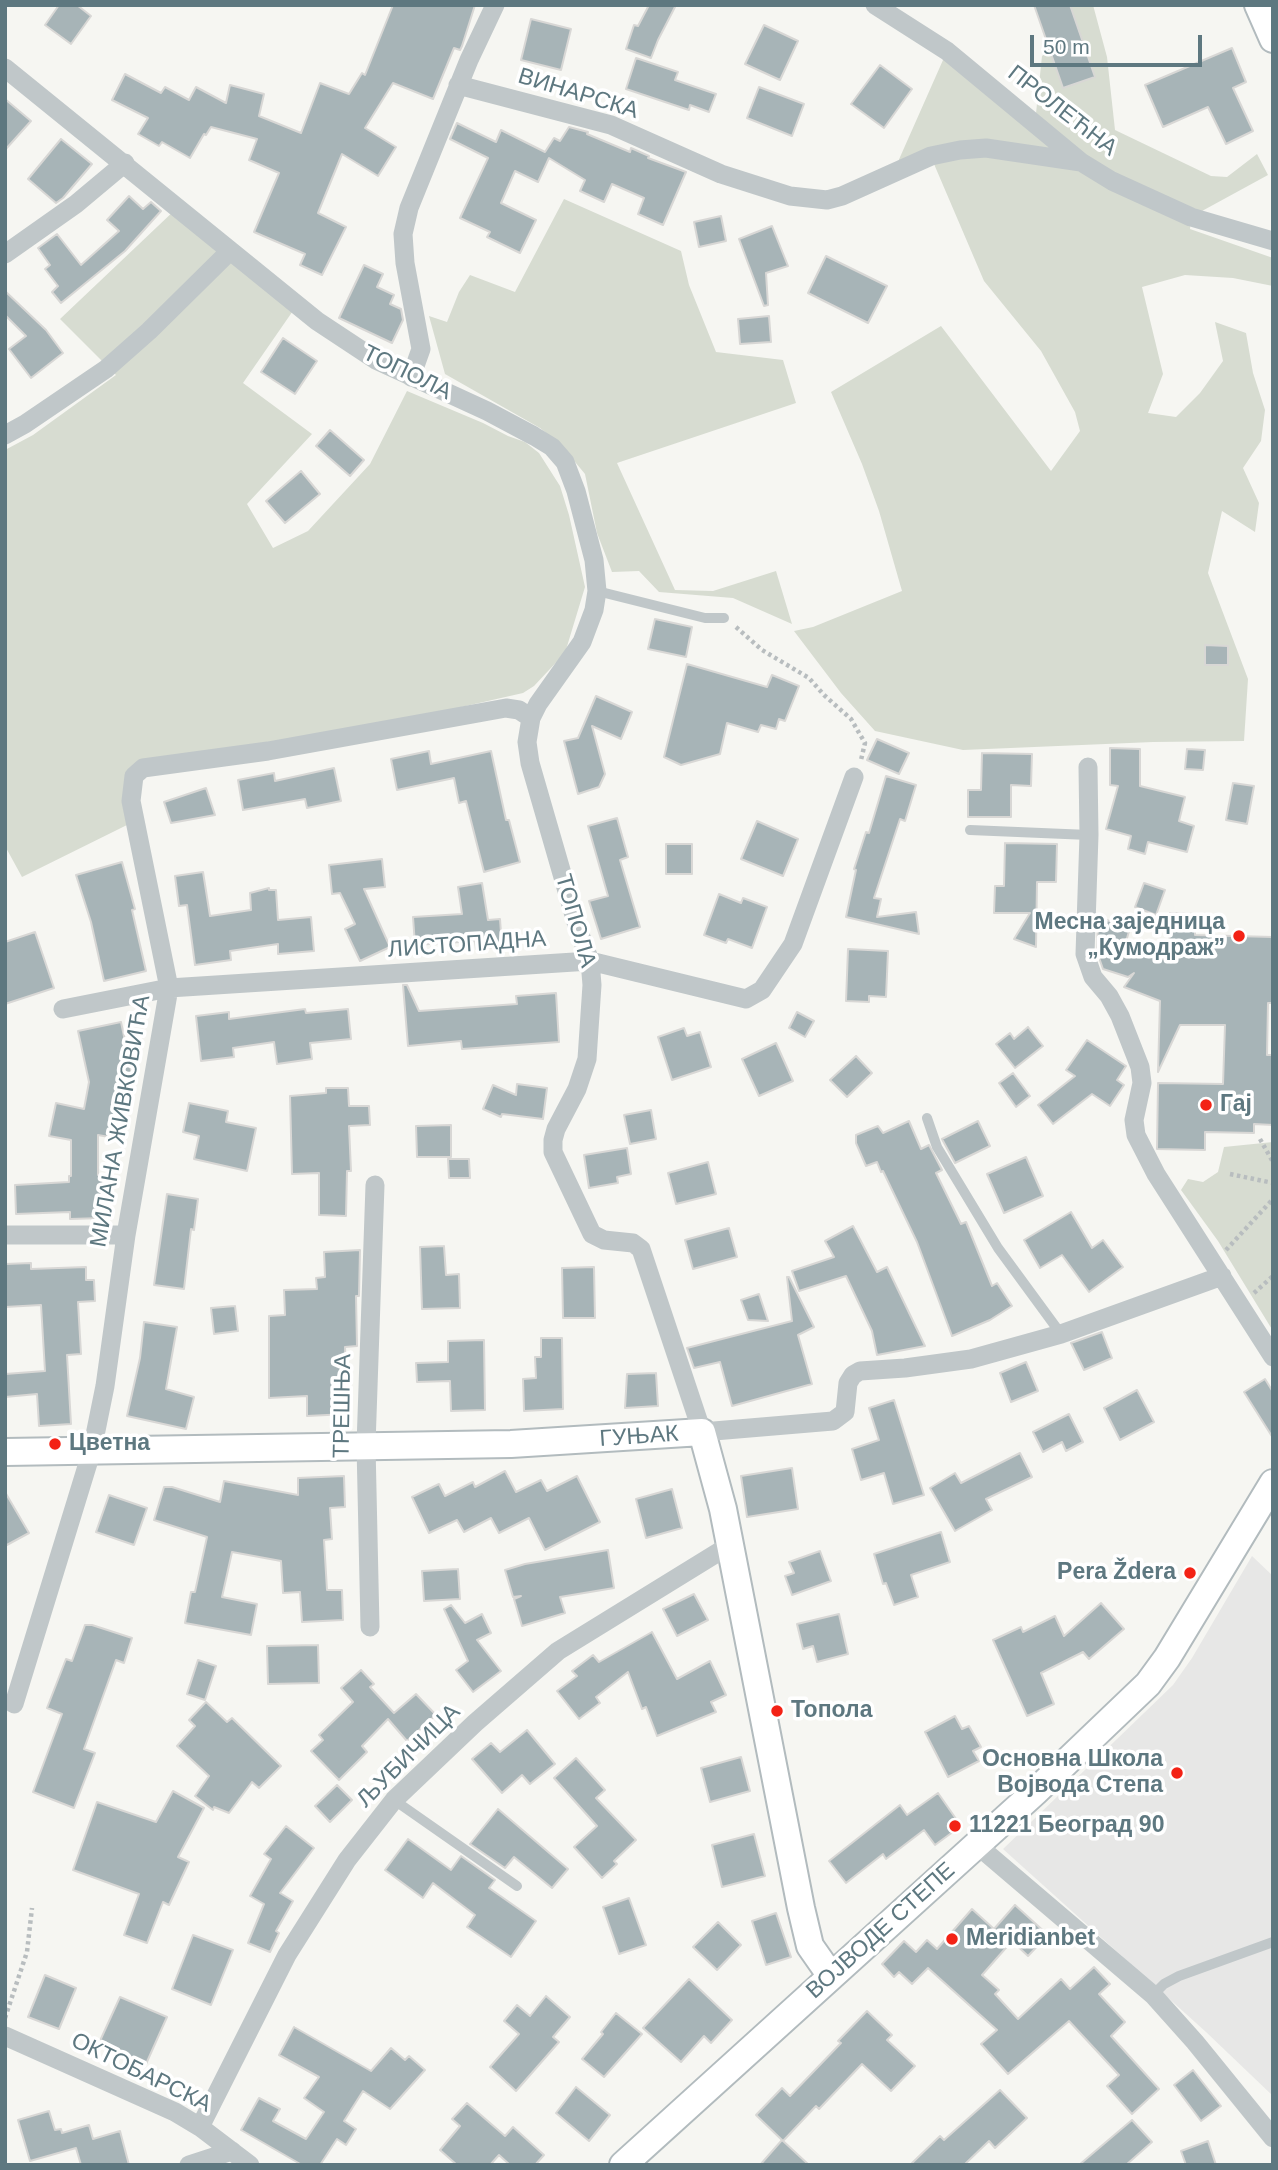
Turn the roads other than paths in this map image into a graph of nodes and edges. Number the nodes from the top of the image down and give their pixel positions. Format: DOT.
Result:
graph roads {
  1 [pos="495,5"];
  2 [pos="875,5"];
  3 [pos="1258,5"];
  4 [pos="1273,39"];
  5 [pos="5,68"];
  6 [pos="458,85"];
  7 [pos="1080,162"];
  8 [pos="125,163"];
  9 [pos="1273,242"];
  10 [pos="230,251"];
  11 [pos="6,253"];
  12 [pos="411,377"];
  13 [pos="5,435"];
  14 [pos="597,591"];
  15 [pos="724,618"];
  16 [pos="531,718"];
  17 [pos="1088,767"];
  18 [pos="854,777"];
  19 [pos="970,830"];
  20 [pos="1089,835"];
  21 [pos="590,961"];
  22 [pos="169,988"];
  23 [pos="63,1009"];
  24 [pos="927,1118"];
  25 [pos="375,1185"];
  26 [pos="5,1235"];
  27 [pos="126,1235"];
  28 [pos="1222,1276"];
  29 [pos="1061,1334"];
  30 [pos="1273,1357"];
  31 [pos="702,1432"];
  32 [pos="366,1445"];
  33 [pos="92,1450"];
  34 [pos="5,1452"];
  35 [pos="1273,1483"];
  36 [pos="730,1545"];
  37 [pos="370,1627"];
  38 [pos="14,1704"];
  39 [pos="394,1800"];
  40 [pos="977,1845"];
  41 [pos="517,1886"];
  42 [pos="1273,1942"];
  43 [pos="831,1976"];
  44 [pos="1153,1995"];
  45 [pos="5,2036"];
  46 [pos="200,2127"];
  47 [pos="1273,2138"];
  48 [pos="232,2151"];
  49 [pos="189,2165"];
  50 [pos="250,2165"];
  51 [pos="623,2165"];
  1 -- 6 [label="street"];
  2 -- 7 [label="street, ПРОЛЕЋНА"];
  3 -- 4 [label="street"];
  5 -- 8 [label="street, ТОПОЛА"];
  6 -- 7 [label="street, ВИНАРСКА"];
  6 -- 12 [label="street"];
  7 -- 9 [label="street, ПРОЛЕЋНА"];
  8 -- 10 [label="street, ТОПОЛА"];
  8 -- 11 [label="street"];
  10 -- 12 [label="street, ТОПОЛА"];
  10 -- 13 [label="street"];
  12 -- 14 [label="street, ТОПОЛА"];
  14 -- 15 [label="lane"];
  14 -- 16 [label="street, ТОПОЛА"];
  16 -- 21 [label="street, ТОПОЛА"];
  16 -- 22 [label="street, МИЛАНА ЖИВКОВИЋА"];
  17 -- 20 [label="street"];
  18 -- 21 [label="street, ЛИСТОПАДНА"];
  19 -- 20 [label="lane"];
  20 -- 28 [label="street"];
  21 -- 22 [label="street, ЛИСТОПАДНА"];
  21 -- 31 [label="street, ТОПОЛА"];
  22 -- 23 [label="street, ЛИСТОПАДНА"];
  22 -- 27 [label="street, МИЛАНА ЖИВКОВИЋА"];
  24 -- 29 [label="lane"];
  25 -- 32 [label="street, ТРЕШЊА"];
  26 -- 27 [label="street"];
  27 -- 33 [label="street, МИЛАНА ЖИВКОВИЋА"];
  28 -- 29 [label="street, ГУЊАК"];
  28 -- 30 [label="street"];
  29 -- 31 [label="street, ГУЊАК"];
  31 -- 32 [label="street, ГУЊАК"];
  31 -- 36 [label="street, ТОПОЛА"];
  32 -- 33 [label="street, ГУЊАК"];
  32 -- 37 [label="street, ТРЕШЊА"];
  33 -- 34 [label="street, ГУЊАК"];
  33 -- 38 [label="street, МИЛАНА ЖИВКОВИЋА"];
  35 -- 40 [label="street, ВОЈВОДЕ СТЕПЕ"];
  36 -- 39 [label="street, ЉУБИЧИЦА"];
  36 -- 43 [label="street, ТОПОЛА"];
  39 -- 41 [label="lane"];
  39 -- 46 [label="street, ЉУБИЧИЦА"];
  40 -- 43 [label="street, ВОЈВОДЕ СТЕПЕ"];
  40 -- 44 [label="street"];
  42 -- 44 [label="lane"];
  43 -- 51 [label="street, ВОЈВОДЕ СТЕПЕ"];
  44 -- 47 [label="street"];
  45 -- 46 [label="street, ОКТОБАРСКА"];
  46 -- 48 [label="street, ОКТОБАРСКА"];
  48 -- 49 [label="street"];
  48 -- 50 [label="street, ОКТОБАРСКА"];
}
